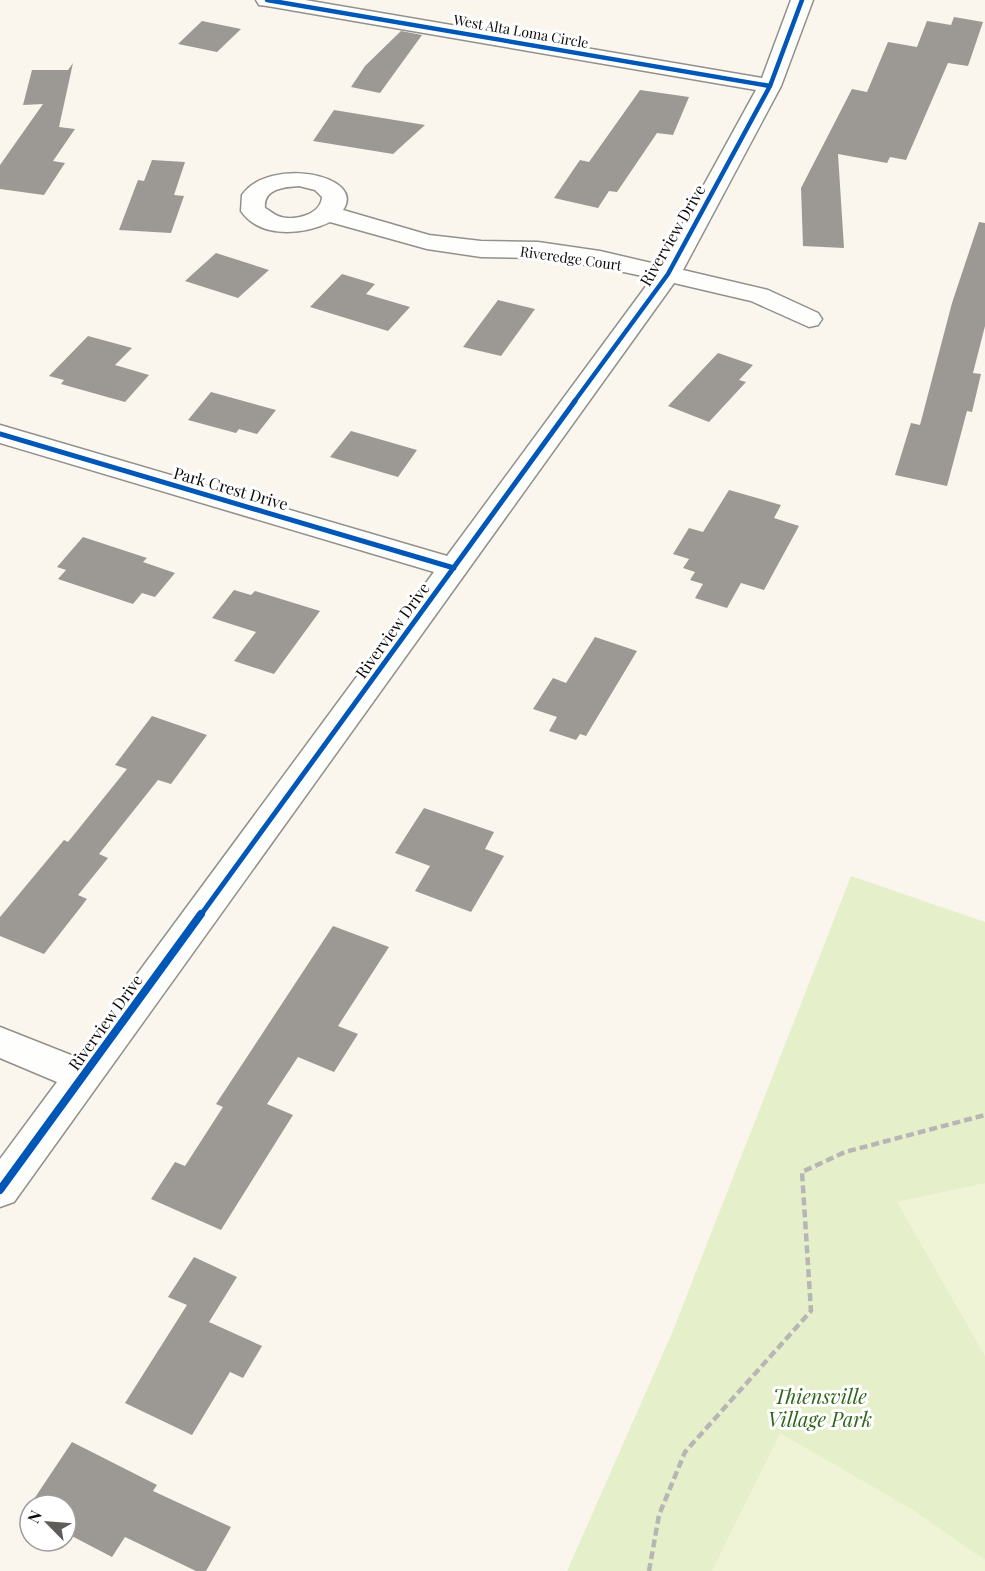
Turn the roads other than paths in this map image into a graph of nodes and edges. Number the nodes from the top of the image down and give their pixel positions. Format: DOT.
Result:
graph roads {
  1 [pos="267,0"];
  2 [pos="802,0"];
  3 [pos="770,86"];
  4 [pos="329,214"];
  5 [pos="668,274"];
  6 [pos="809,319"];
  7 [pos="0,434"];
  8 [pos="454,568"];
  9 [pos="0,1042"];
  10 [pos="82,1076"];
  11 [pos="0,1190"];
  1 -- 3 [label="street, West Alta Loma Circle"];
  2 -- 3 [label="street, Riverview Drive"];
  3 -- 5 [label="street, Riverview Drive"];
  4 -- 5 [label="street, Riveredge Court"];
  5 -- 6 [label="street, Riveredge Court"];
  5 -- 8 [label="street, Riverview Drive"];
  7 -- 8 [label="street, Park Crest Drive"];
  8 -- 10 [label="street, Riverview Drive"];
  9 -- 10 [label="street"];
  10 -- 11 [label="street, Riverview Drive"];
}
